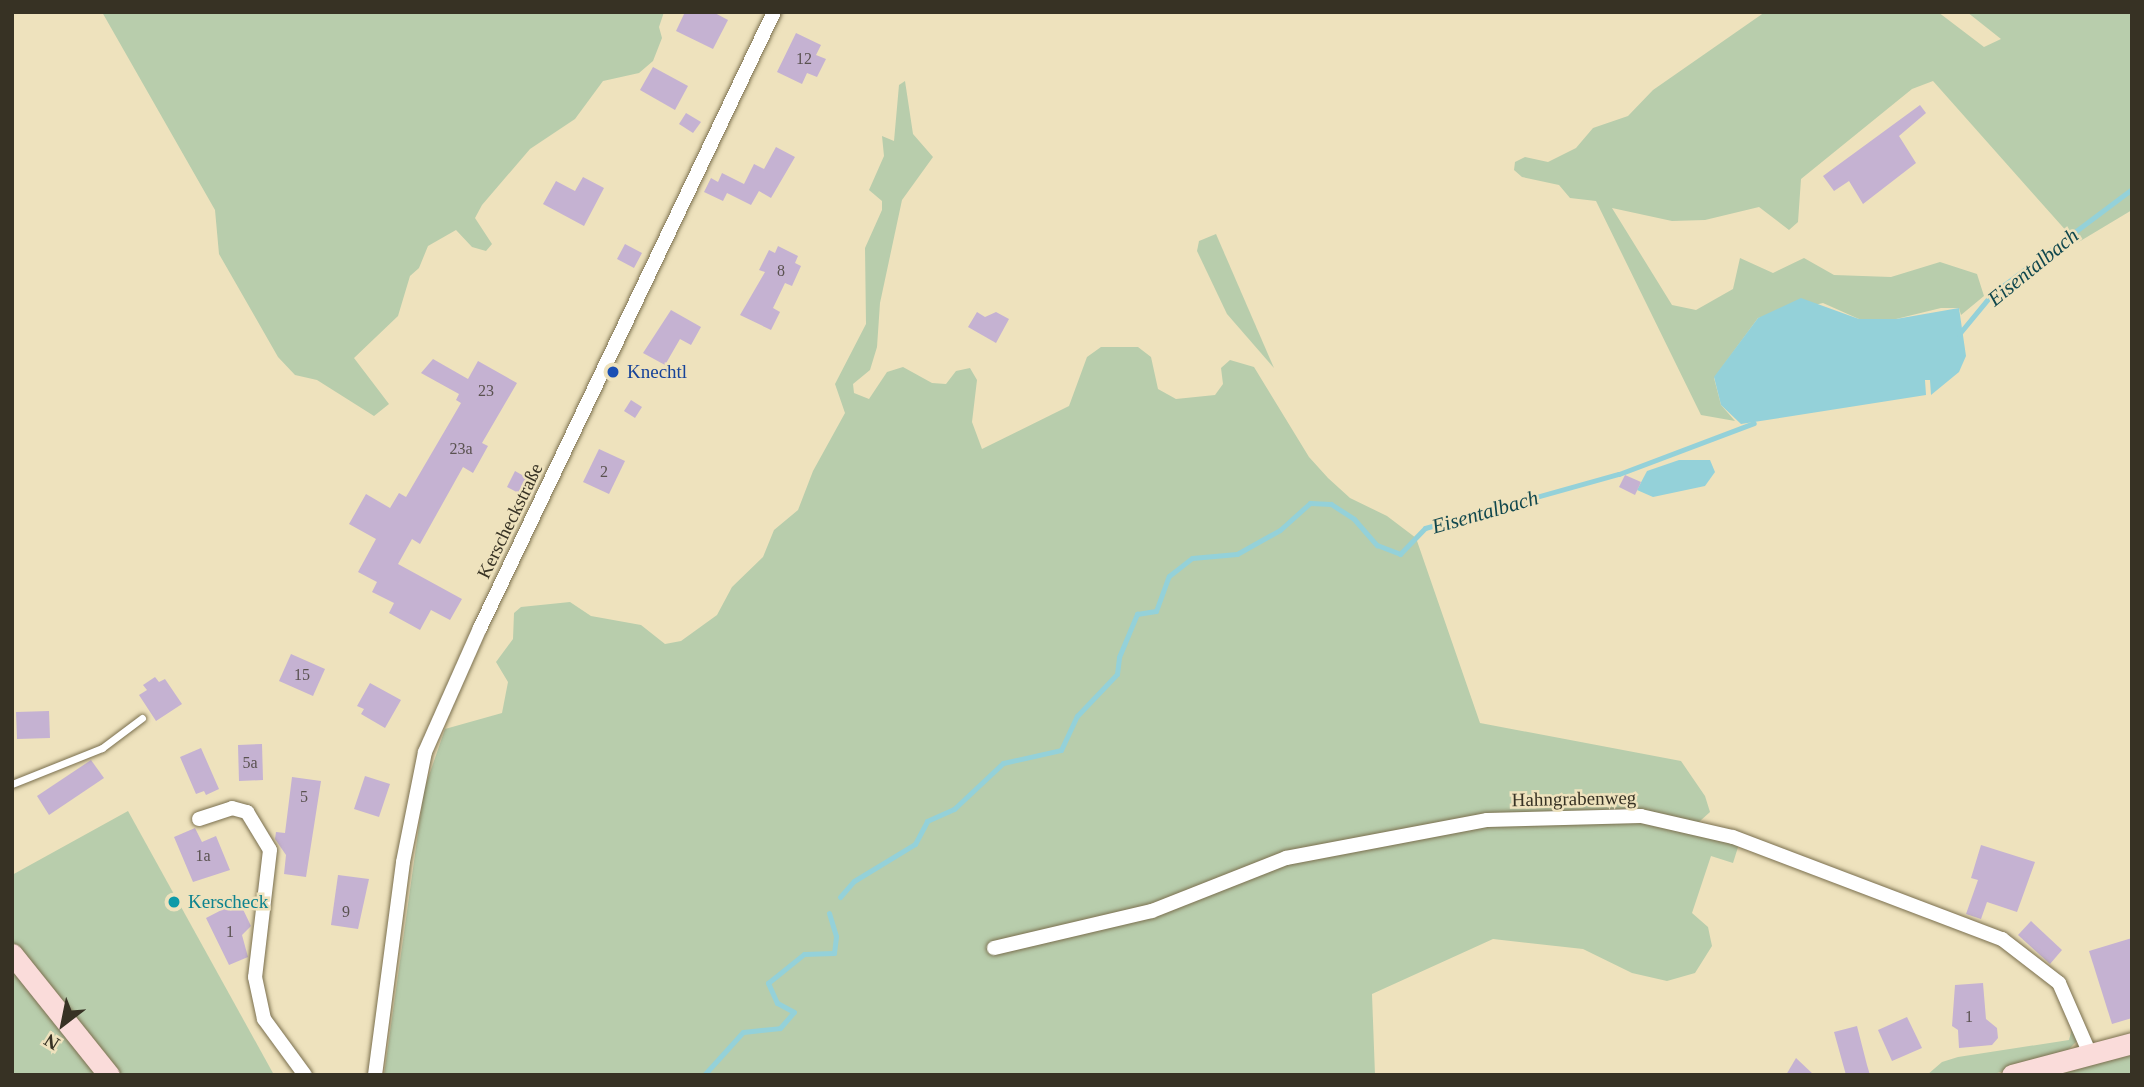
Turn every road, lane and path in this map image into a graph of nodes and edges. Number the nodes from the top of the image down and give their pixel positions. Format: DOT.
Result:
graph roads {
  1 [pos="774,12"];
  2 [pos="142,718"];
  3 [pos="12,784"];
  4 [pos="200,819"];
  5 [pos="994,948"];
  6 [pos="12,954"];
  7 [pos="2132,1043"];
  8 [pos="2090,1054"];
  9 [pos="109,1075"];
  10 [pos="305,1075"];
  11 [pos="375,1075"];
  12 [pos="2012,1075"];
  1 -- 11 [label="street, Kerscheckstraße"];
  2 -- 3 [label="lane"];
  4 -- 10 [label="street"];
  5 -- 8 [label="street, Hahngrabenweg"];
  6 -- 9 [label="street"];
  7 -- 8 [label="street"];
  8 -- 12 [label="street"];
}
